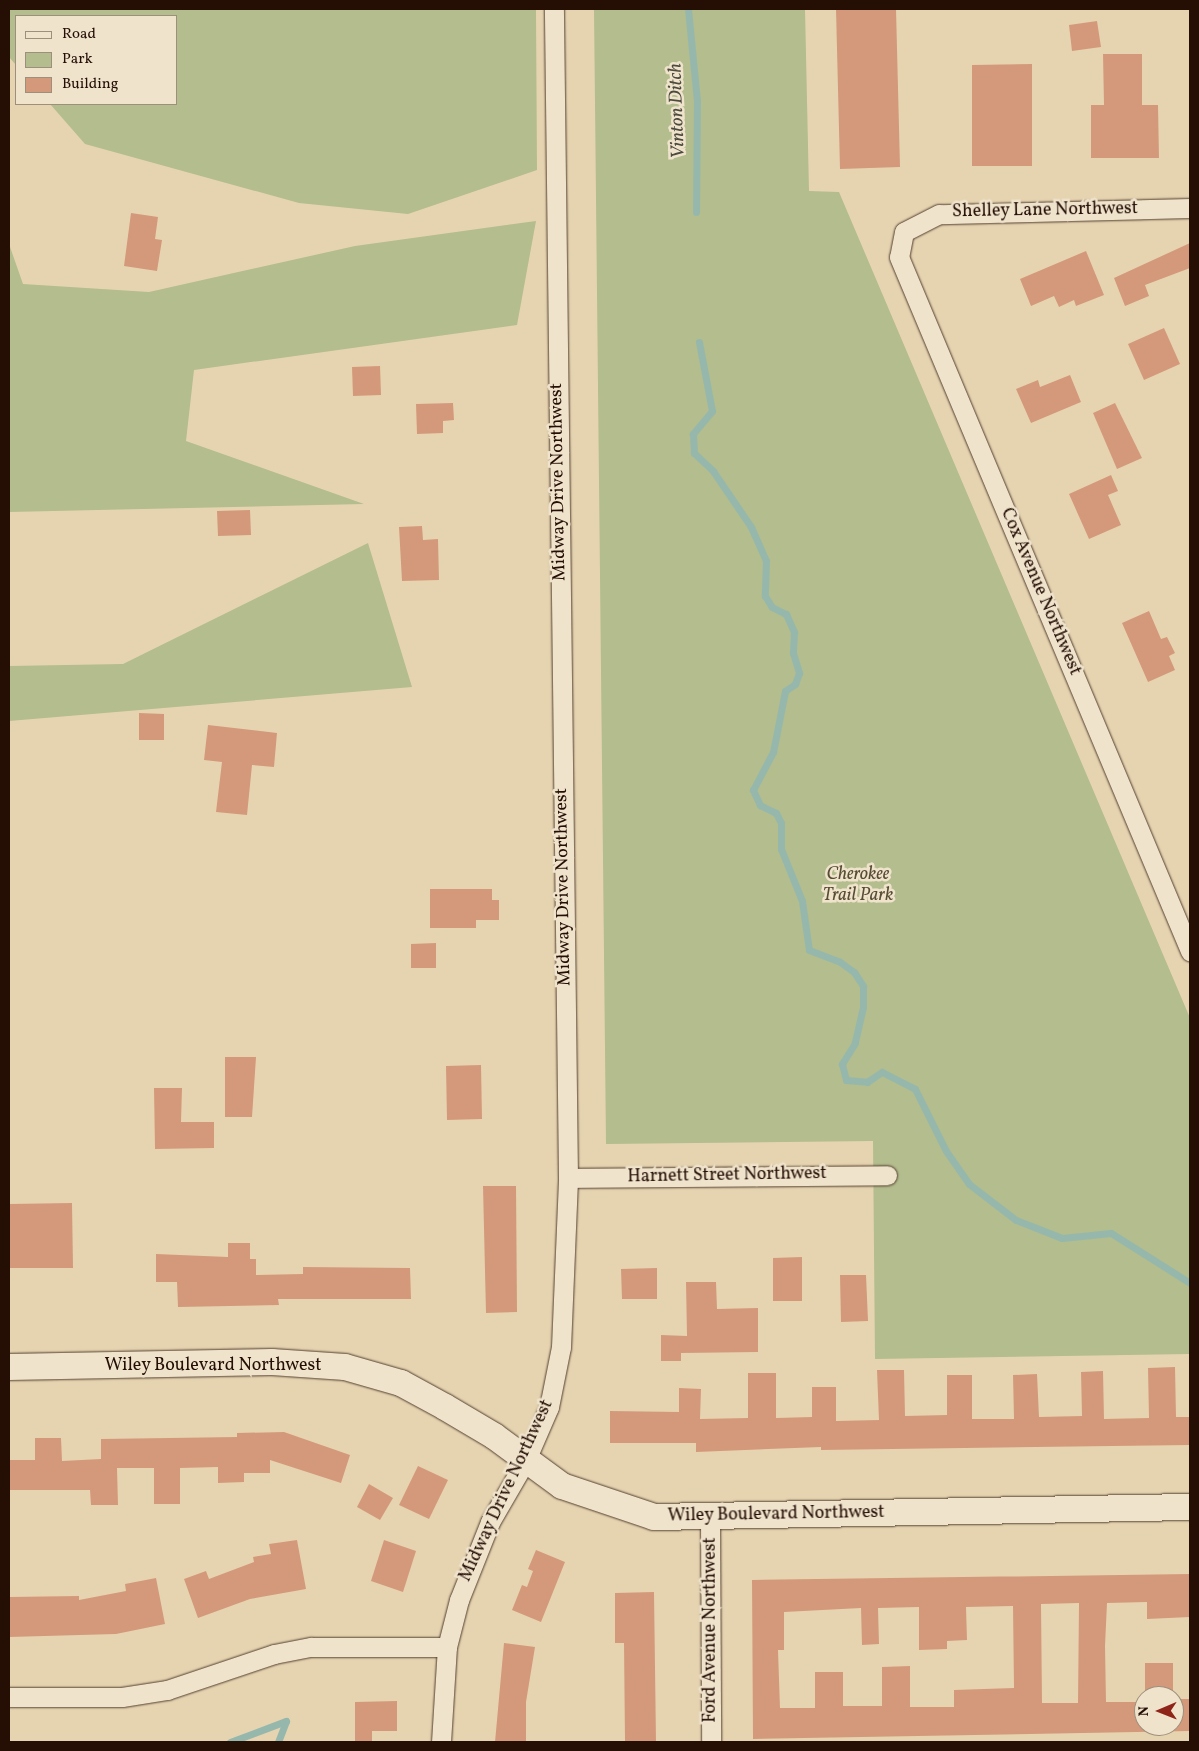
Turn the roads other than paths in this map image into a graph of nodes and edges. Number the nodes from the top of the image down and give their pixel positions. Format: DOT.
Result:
graph roads {
  1 [pos="554,9"];
  2 [pos="1190,208"];
  3 [pos="904,232"];
  4 [pos="1190,951"];
  5 [pos="887,1175"];
  6 [pos="568,1178"];
  7 [pos="9,1367"];
  8 [pos="526,1460"];
  9 [pos="1190,1508"];
  10 [pos="710,1518"];
  11 [pos="447,1647"];
  12 [pos="9,1697"];
  13 [pos="442,1742"];
  14 [pos="712,1742"];
  1 -- 6 [label="street, Midway Drive Northwest"];
  2 -- 3 [label="street, Shelley Lane Northwest"];
  3 -- 4 [label="street, Cox Avenue Northwest"];
  5 -- 6 [label="street, Harnett Street Northwest"];
  6 -- 8 [label="street, Midway Drive Northwest"];
  7 -- 8 [label="street, Wiley Boulevard Northwest"];
  8 -- 10 [label="street, Wiley Boulevard Northwest"];
  8 -- 11 [label="street, Midway Drive Northwest"];
  9 -- 10 [label="street, Wiley Boulevard Northwest"];
  10 -- 14 [label="street, Ford Avenue Northwest"];
  11 -- 12 [label="street"];
  11 -- 13 [label="street, Midway Drive Northwest"];
}
